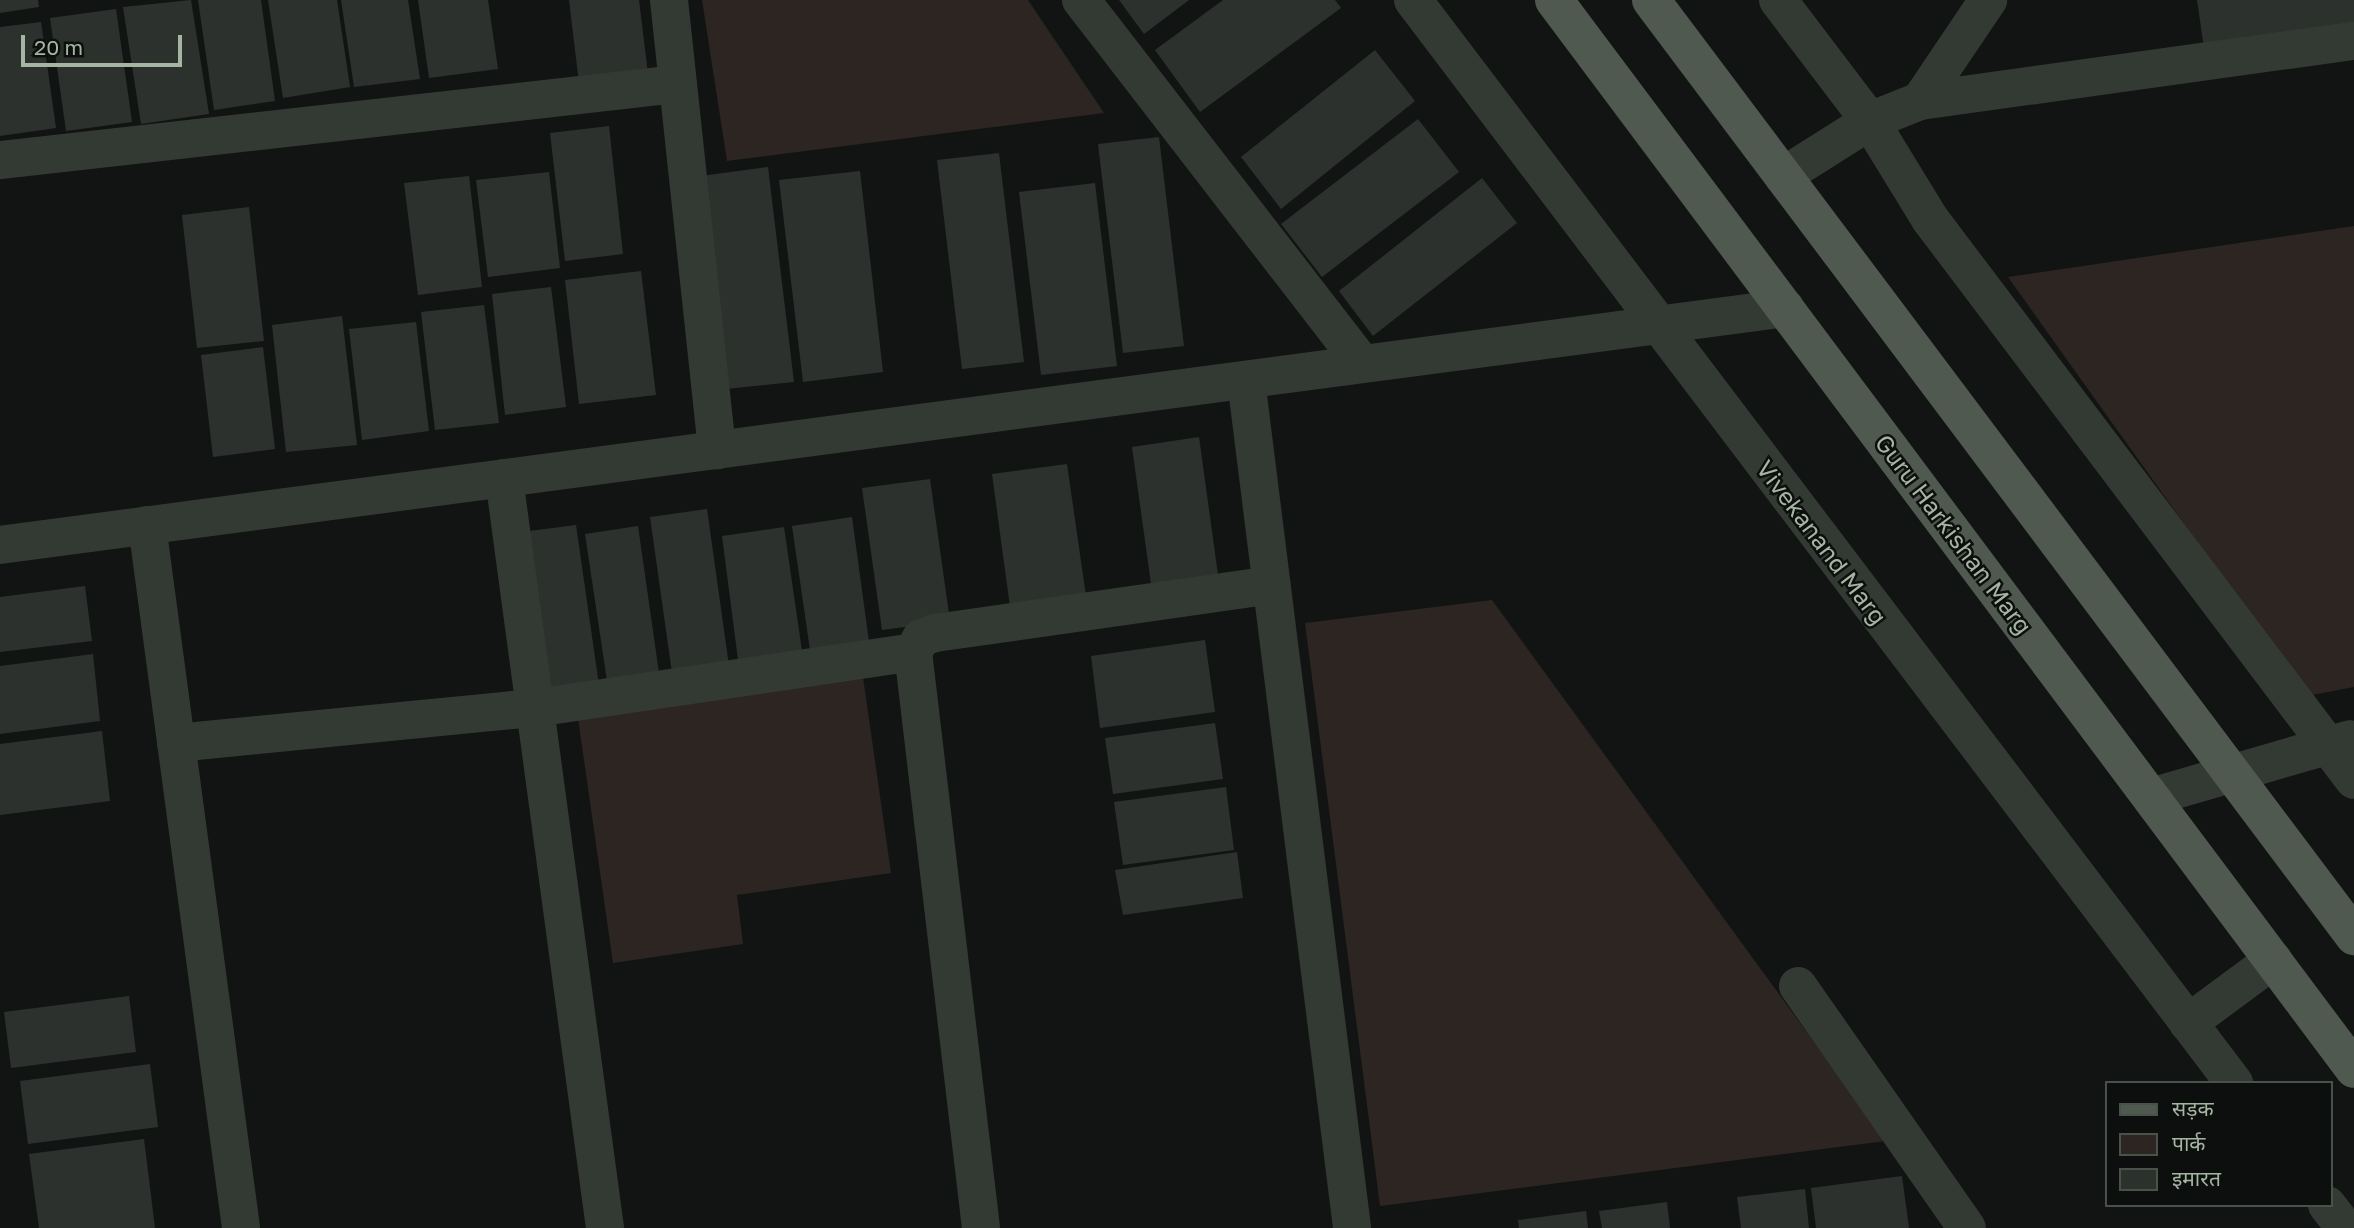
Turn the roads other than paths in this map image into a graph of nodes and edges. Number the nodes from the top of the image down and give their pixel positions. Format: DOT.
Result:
graph roads {
  1 [pos="669,0"];
  2 [pos="1081,0"];
  3 [pos="1413,0"];
  4 [pos="1555,0"];
  5 [pos="1651,0"];
  6 [pos="1778,0"];
  7 [pos="1988,0"];
  8 [pos="2354,41"];
  9 [pos="678,84"];
  10 [pos="1920,101"];
  11 [pos="1870,121"];
  12 [pos="0,160"];
  13 [pos="1783,176"];
  14 [pos="1785,308"];
  15 [pos="1656,324"];
  16 [pos="1362,364"];
  17 [pos="1246,380"];
  18 [pos="717,450"];
  19 [pos="504,478"];
  20 [pos="147,525"];
  21 [pos="0,545"];
  22 [pos="1272,585"];
  23 [pos="913,652"];
  24 [pos="535,708"];
  25 [pos="2341,741"];
  26 [pos="176,743"];
  27 [pos="2230,769"];
  28 [pos="2354,780"];
  29 [pos="2151,797"];
  30 [pos="2354,936"];
  31 [pos="2273,960"];
  32 [pos="1798,986"];
  33 [pos="2188,1023"];
  34 [pos="2354,1069"];
  35 [pos="2232,1081"];
  36 [pos="2329,1207"];
  37 [pos="241,1228"];
  38 [pos="605,1228"];
  39 [pos="981,1228"];
  40 [pos="1352,1228"];
  41 [pos="1967,1228"];
  42 [pos="2345,1228"];
  1 -- 9 [label="street"];
  2 -- 16 [label="street"];
  3 -- 15 [label="street, Vivekanand Marg"];
  4 -- 14 [label="main road, Guru Harkishan Marg"];
  5 -- 13 [label="main road"];
  6 -- 11 [label="street"];
  7 -- 10 [label="street"];
  8 -- 10 [label="street"];
  9 -- 12 [label="street"];
  9 -- 18 [label="street"];
  10 -- 11 [label="street"];
  11 -- 13 [label="street"];
  11 -- 25 [label="street"];
  13 -- 27 [label="main road"];
  14 -- 15 [label="street"];
  14 -- 29 [label="main road, Guru Harkishan Marg"];
  15 -- 16 [label="street"];
  15 -- 33 [label="street, Vivekanand Marg"];
  16 -- 17 [label="street"];
  17 -- 18 [label="street"];
  17 -- 22 [label="street"];
  18 -- 19 [label="street"];
  19 -- 20 [label="street"];
  19 -- 24 [label="street"];
  20 -- 21 [label="street"];
  20 -- 26 [label="street"];
  22 -- 23 [label="street"];
  22 -- 40 [label="street"];
  23 -- 24 [label="street"];
  23 -- 39 [label="street"];
  24 -- 26 [label="street"];
  24 -- 38 [label="street"];
  25 -- 27 [label="street"];
  25 -- 28 [label="street"];
  26 -- 37 [label="street"];
  27 -- 29 [label="street"];
  27 -- 30 [label="main road"];
  29 -- 31 [label="main road, Guru Harkishan Marg"];
  31 -- 33 [label="street"];
  31 -- 34 [label="main road, Guru Harkishan Marg"];
  32 -- 41 [label="street"];
  33 -- 35 [label="street, Vivekanand Marg"];
  36 -- 42 [label="street"];
}
